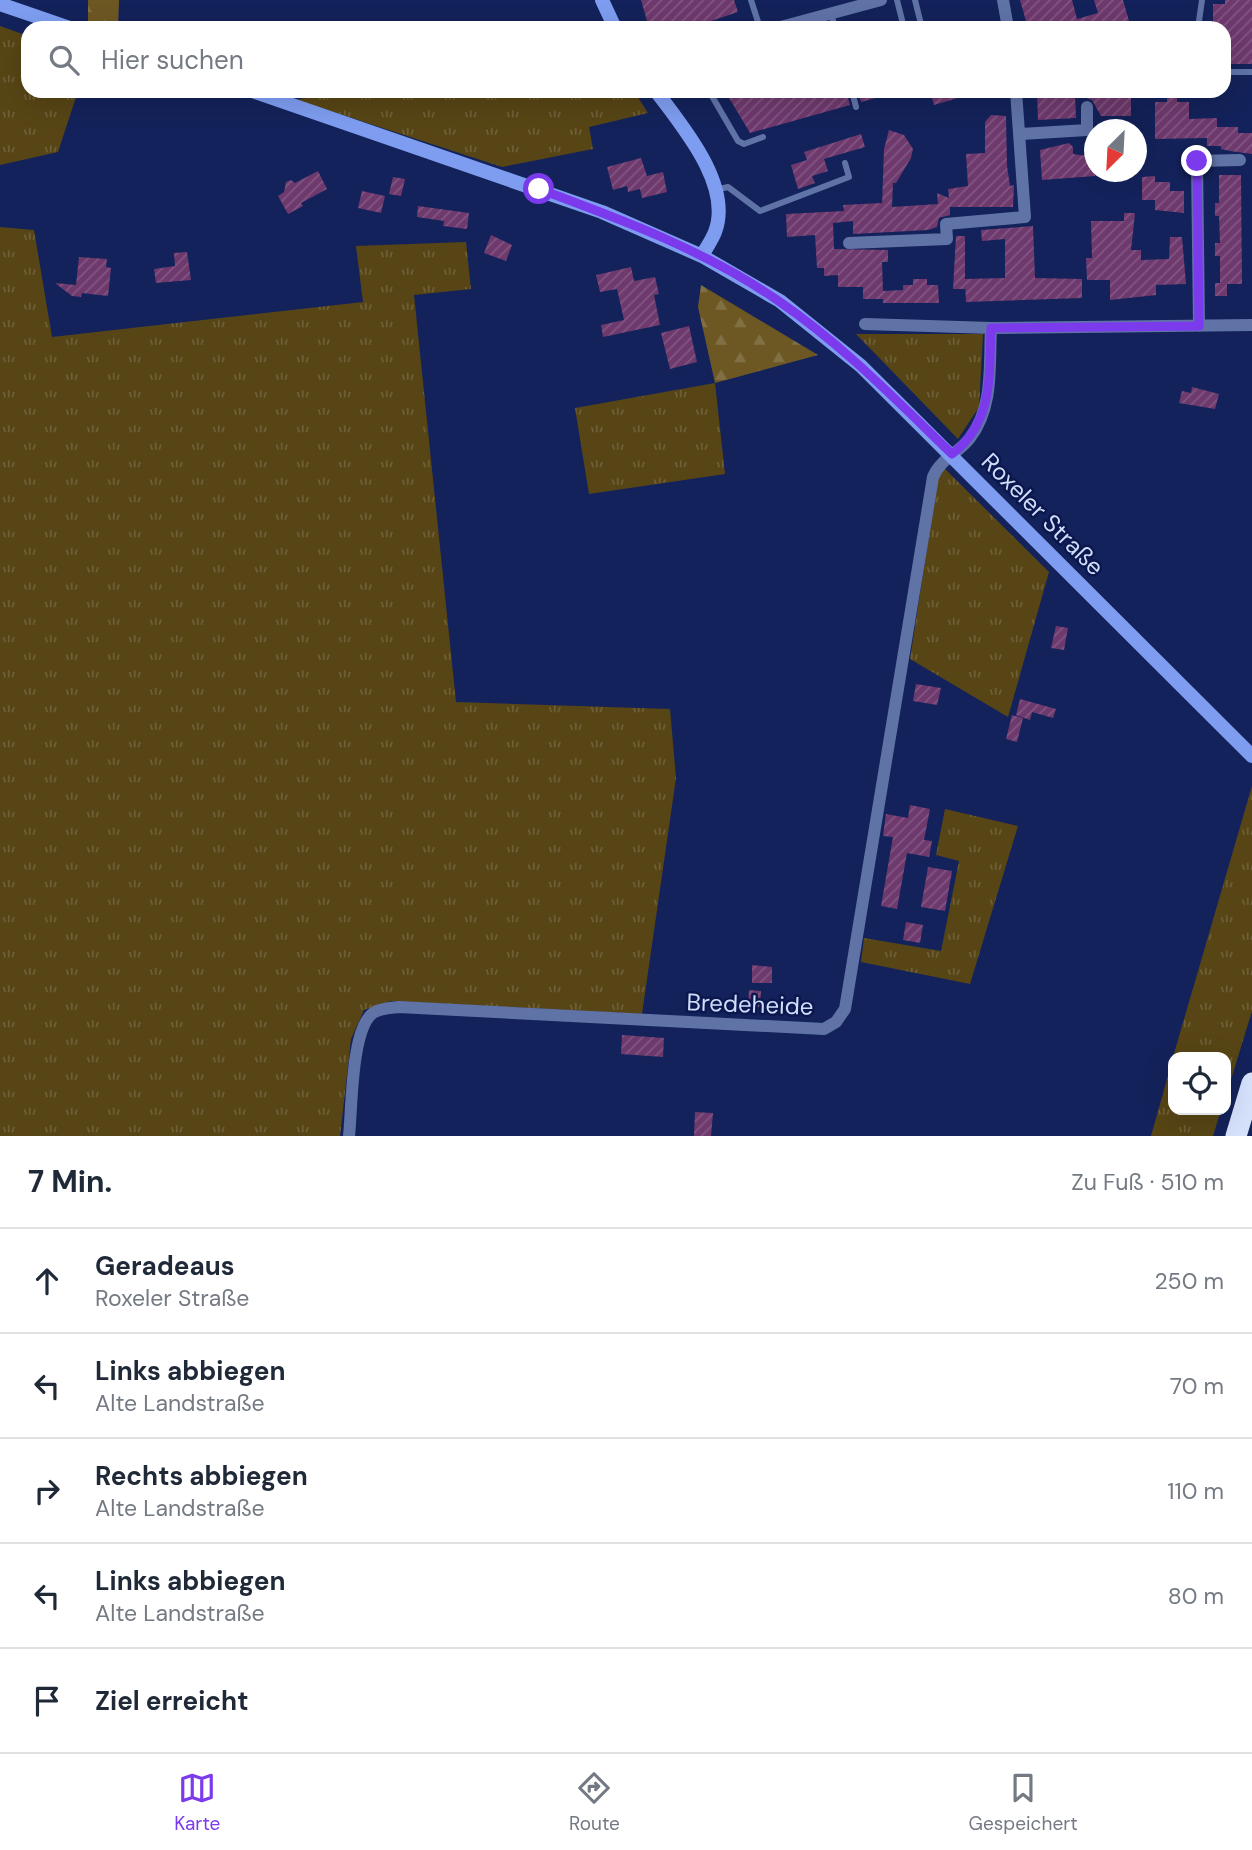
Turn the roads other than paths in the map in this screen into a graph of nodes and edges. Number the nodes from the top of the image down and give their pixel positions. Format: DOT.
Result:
graph roads {
  1 [pos="603,0"];
  2 [pos="751,0"];
  3 [pos="881,0"];
  4 [pos="897,0"];
  5 [pos="915,0"];
  6 [pos="1003,0"];
  7 [pos="1202,0"];
  8 [pos="0,4"];
  9 [pos="831,13"];
  10 [pos="50,21"];
  11 [pos="612,21"];
  12 [pos="758,21"];
  13 [pos="802,21"];
  14 [pos="833,21"];
  15 [pos="902,21"];
  16 [pos="920,21"];
  17 [pos="1007,21"];
  18 [pos="1199,21"];
  19 [pos="1231,72"];
  20 [pos="1252,72"];
  21 [pos="272,98"];
  22 [pos="661,98"];
  23 [pos="713,98"];
  24 [pos="854,98"];
  25 [pos="1017,98"];
  26 [pos="856,107"];
  27 [pos="1087,107"];
  28 [pos="1021,134"];
  29 [pos="763,137"];
  30 [pos="1240,160"];
  31 [pos="845,163"];
  32 [pos="715,190"];
  33 [pos="849,243"];
  34 [pos="702,256"];
  35 [pos="865,324"];
  36 [pos="1252,325"];
  37 [pos="1199,326"];
  38 [pos="991,328"];
  39 [pos="952,454"];
  40 [pos="1252,756"];
  41 [pos="1252,1083"];
  42 [pos="349,1136"];
  43 [pos="1236,1136"];
  1 -- 11 [label="main road"];
  2 -- 12 [label="lane"];
  3 -- 9 [label="street"];
  4 -- 15 [label="lane"];
  5 -- 16 [label="lane"];
  6 -- 17 [label="street"];
  7 -- 18 [label="lane"];
  8 -- 10 [label="main road"];
  9 -- 13 [label="street"];
  9 -- 14 [label="lane"];
  19 -- 20 [label="lane"];
  21 -- 34 [label="main road, Roxeler Straße"];
  22 -- 32 [label="main road"];
  23 -- 29 [label="lane"];
  24 -- 26 [label="lane"];
  25 -- 28 [label="street"];
  27 -- 28 [label="street"];
  28 -- 33 [label="street"];
  30 -- 37 [label="street"];
  31 -- 32 [label="lane"];
  32 -- 34 [label="main road"];
  34 -- 39 [label="main road, Roxeler Straße"];
  35 -- 38 [label="street"];
  36 -- 37 [label="street"];
  37 -- 38 [label="street"];
  38 -- 39 [label="street, Bredeheide"];
  39 -- 40 [label="main road, Roxeler Straße"];
  39 -- 42 [label="street, Bredeheide"];
  41 -- 43 [label="highway"];
}
